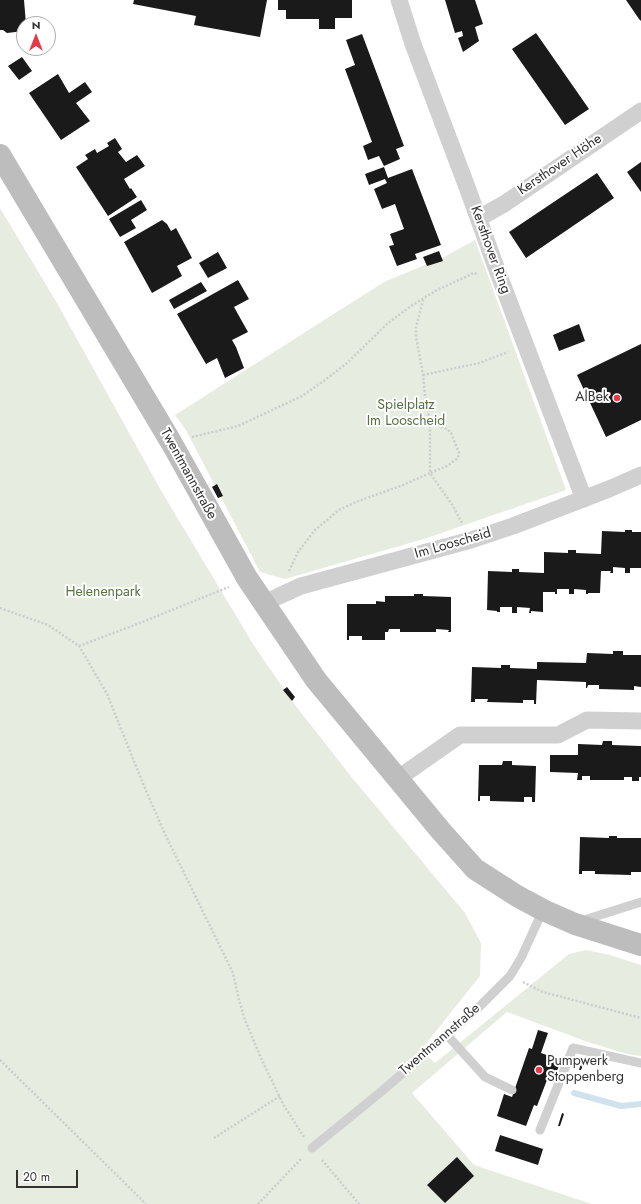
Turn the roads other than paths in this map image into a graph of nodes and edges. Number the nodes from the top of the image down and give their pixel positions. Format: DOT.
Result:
graph roads {
  1 [pos="399,0"];
  2 [pos="641,111"];
  3 [pos="0,155"];
  4 [pos="478,218"];
  5 [pos="641,475"];
  6 [pos="584,499"];
  7 [pos="270,601"];
  8 [pos="641,721"];
  9 [pos="397,779"];
  10 [pos="641,902"];
  11 [pos="543,910"];
  12 [pos="575,924"];
  13 [pos="641,945"];
  14 [pos="447,1035"];
  15 [pos="641,1063"];
  16 [pos="512,1090"];
  17 [pos="540,1130"];
  18 [pos="312,1148"];
  1 -- 4 [label="street, Kersthover Ring"];
  2 -- 4 [label="street, Kersthover Höhe"];
  3 -- 7 [label="street, Twentmannstraße"];
  4 -- 6 [label="street, Kersthover Ring"];
  5 -- 6 [label="street, Im Looscheid"];
  6 -- 7 [label="street, Im Looscheid"];
  7 -- 9 [label="street, Twentmannstraße"];
  8 -- 9 [label="street"];
  9 -- 11 [label="street, Twentmannstraße"];
  10 -- 12 [label="lane"];
  11 -- 12 [label="street, Twentmannstraße"];
  11 -- 14 [label="lane, Twentmannstraße"];
  12 -- 13 [label="street, Twentmannstraße"];
  14 -- 16 [label="lane"];
  14 -- 18 [label="lane, Twentmannstraße"];
  15 -- 17 [label="lane"];
}
